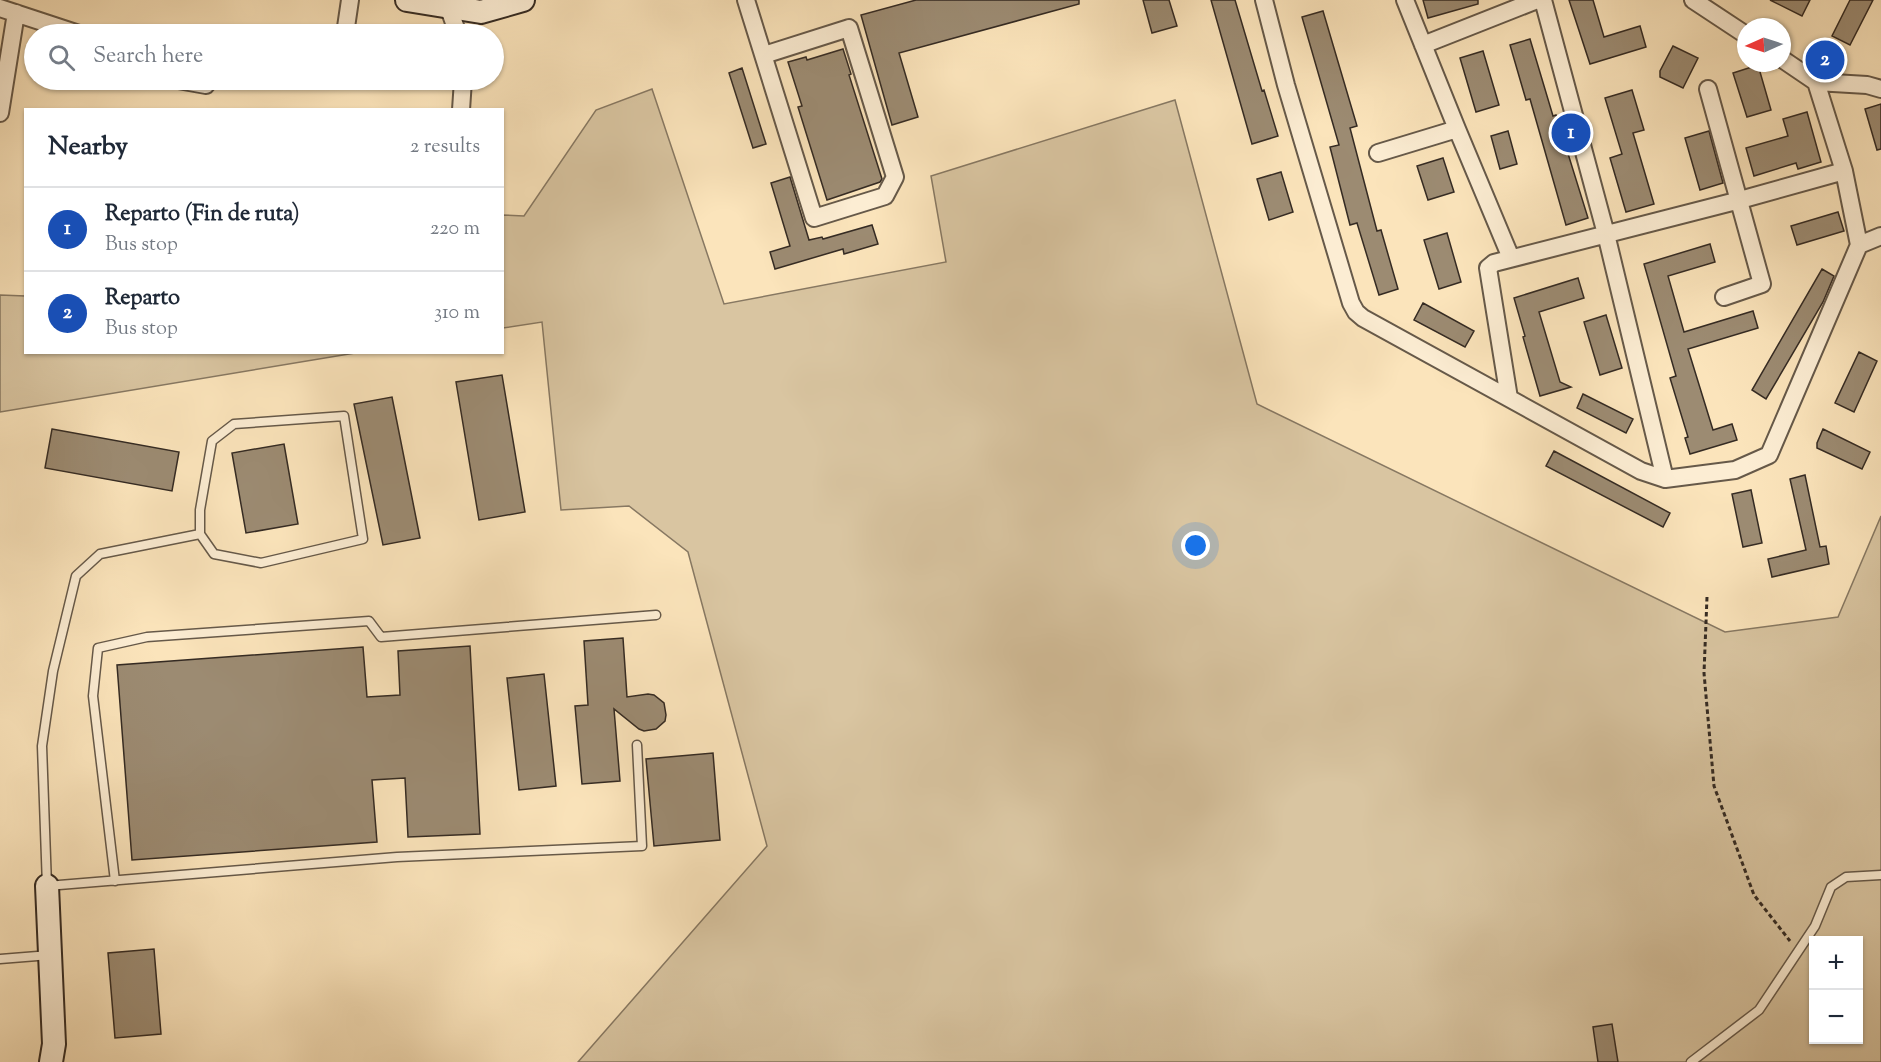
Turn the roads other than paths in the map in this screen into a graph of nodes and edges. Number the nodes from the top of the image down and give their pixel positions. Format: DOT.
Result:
graph roads {
  1 [pos="350,0"];
  2 [pos="407,0"];
  3 [pos="523,0"];
  4 [pos="746,0"];
  5 [pos="1264,0"];
  6 [pos="1405,0"];
  7 [pos="1537,0"];
  8 [pos="1543,0"];
  9 [pos="1698,1"];
  10 [pos="448,6"];
  11 [pos="0,8"];
  12 [pos="16,13"];
  13 [pos="49,24"];
  14 [pos="346,24"];
  15 [pos="454,24"];
  16 [pos="1737,29"];
  17 [pos="1423,45"];
  18 [pos="764,54"];
  19 [pos="1791,65"];
  20 [pos="1816,82"];
  21 [pos="1708,89"];
  22 [pos="1881,89"];
  23 [pos="463,90"];
  24 [pos="462,108"];
  25 [pos="0,113"];
  26 [pos="1457,129"];
  27 [pos="1378,153"];
  28 [pos="1844,171"];
  29 [pos="1740,200"];
  30 [pos="1606,234"];
  31 [pos="1881,236"];
  32 [pos="1859,245"];
  33 [pos="1511,258"];
  34 [pos="1724,297"];
  35 [pos="1509,398"];
  36 [pos="1665,479"];
  37 [pos="200,534"];
  38 [pos="656,615"];
  39 [pos="637,745"];
  40 [pos="1881,875"];
  41 [pos="114,881"];
  42 [pos="48,886"];
  43 [pos="50,955"];
  44 [pos="0,959"];
  45 [pos="51,1062"];
  46 [pos="1691,1062"];
  1 -- 14 [label="street"];
  2 -- 10 [label="street"];
  3 -- 10 [label="street"];
  4 -- 18 [label="street"];
  5 -- 35 [label="street"];
  6 -- 17 [label="street"];
  7 -- 17 [label="street"];
  8 -- 30 [label="street"];
  9 -- 16 [label="street"];
  10 -- 15 [label="street"];
  11 -- 12 [label="street"];
  12 -- 13 [label="street"];
  12 -- 25 [label="street"];
  17 -- 26 [label="street"];
  18 -- 18 [label="street"];
  19 -- 20 [label="street"];
  20 -- 22 [label="street"];
  20 -- 28 [label="street"];
  21 -- 29 [label="street"];
  23 -- 24 [label="street"];
  26 -- 27 [label="street"];
  26 -- 33 [label="street"];
  28 -- 29 [label="street"];
  28 -- 32 [label="street"];
  29 -- 30 [label="street"];
  29 -- 34 [label="street"];
  30 -- 33 [label="street"];
  30 -- 36 [label="street"];
  31 -- 32 [label="street"];
  32 -- 36 [label="street"];
  33 -- 35 [label="street"];
  35 -- 36 [label="street"];
  37 -- 37 [label="lane"];
  37 -- 42 [label="lane"];
  38 -- 41 [label="lane"];
  39 -- 41 [label="lane"];
  40 -- 46 [label="lane"];
  41 -- 42 [label="lane"];
  42 -- 43 [label="street"];
  43 -- 44 [label="lane"];
  43 -- 45 [label="street"];
}
